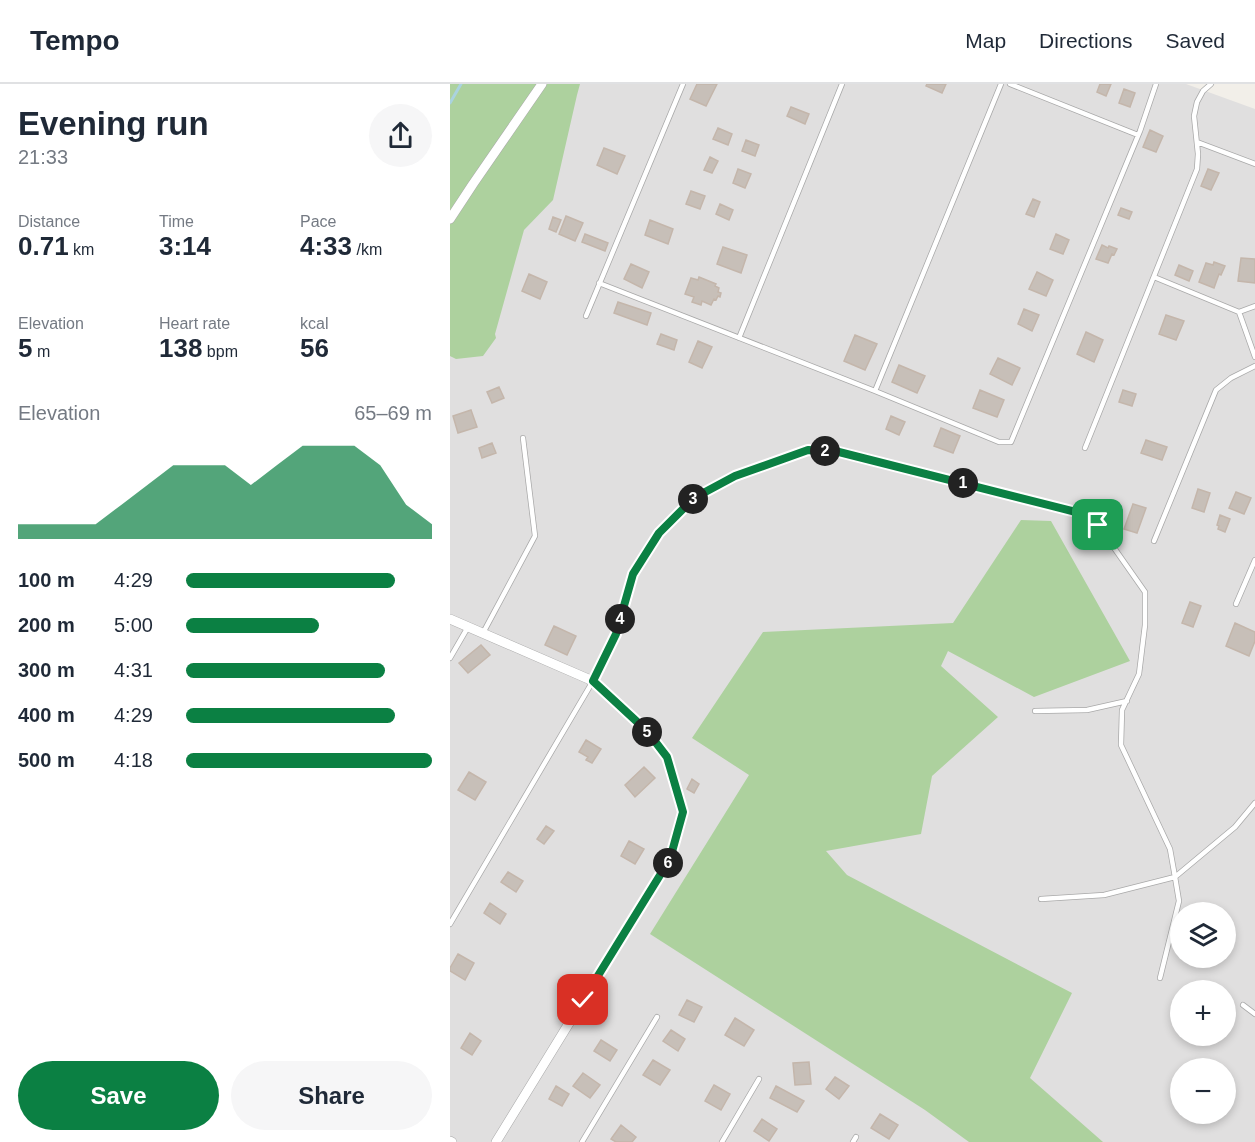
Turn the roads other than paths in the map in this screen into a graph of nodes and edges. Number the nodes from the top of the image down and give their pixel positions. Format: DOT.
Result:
graph roads {
  1 [pos="542,84"];
  2 [pos="682,84"];
  3 [pos="842,84"];
  4 [pos="1001,84"];
  5 [pos="1010,84"];
  6 [pos="1156,84"];
  7 [pos="1211,84"];
  8 [pos="1138,135"];
  9 [pos="1197,142"];
  10 [pos="1255,164"];
  11 [pos="450,219"];
  12 [pos="1155,277"];
  13 [pos="599,283"];
  14 [pos="1255,306"];
  15 [pos="1239,312"];
  16 [pos="586,316"];
  17 [pos="739,338"];
  18 [pos="1255,357"];
  19 [pos="1255,366"];
  20 [pos="875,391"];
  21 [pos="523,438"];
  22 [pos="1085,448"];
  23 [pos="1154,541"];
  24 [pos="1255,560"];
  25 [pos="1236,604"];
  26 [pos="450,619"];
  27 [pos="468,627"];
  28 [pos="483,633"];
  29 [pos="450,657"];
  30 [pos="593,681"];
  31 [pos="1126,701"];
  32 [pos="1035,711"];
  33 [pos="1255,803"];
  34 [pos="1175,877"];
  35 [pos="1041,898"];
  36 [pos="450,924"];
  37 [pos="1160,978"];
  38 [pos="1243,1005"];
  39 [pos="1255,1014"];
  40 [pos="657,1017"];
  41 [pos="759,1079"];
  42 [pos="856,1137"];
  43 [pos="496,1142"];
  44 [pos="582,1142"];
  45 [pos="722,1142"];
  46 [pos="853,1142"];
  1 -- 11 [label="street"];
  2 -- 13 [label="lane"];
  3 -- 17 [label="lane"];
  4 -- 20 [label="lane"];
  5 -- 8 [label="lane"];
  6 -- 8 [label="lane"];
  7 -- 9 [label="lane"];
  8 -- 20 [label="lane"];
  9 -- 10 [label="lane"];
  9 -- 12 [label="lane"];
  12 -- 15 [label="lane"];
  12 -- 22 [label="lane"];
  13 -- 16 [label="lane"];
  13 -- 17 [label="lane"];
  14 -- 15 [label="lane"];
  15 -- 18 [label="lane"];
  17 -- 20 [label="lane"];
  19 -- 23 [label="lane"];
  21 -- 28 [label="lane"];
  24 -- 25 [label="lane"];
  26 -- 27 [label="street"];
  27 -- 28 [label="street"];
  27 -- 29 [label="lane"];
  28 -- 30 [label="street"];
  30 -- 31 [label="lane"];
  30 -- 36 [label="lane"];
  30 -- 43 [label="street"];
  31 -- 32 [label="lane"];
  31 -- 34 [label="lane"];
  33 -- 34 [label="lane"];
  34 -- 35 [label="lane"];
  34 -- 37 [label="lane"];
  38 -- 39 [label="lane"];
  40 -- 44 [label="lane"];
  41 -- 45 [label="lane"];
  42 -- 46 [label="lane"];
}
